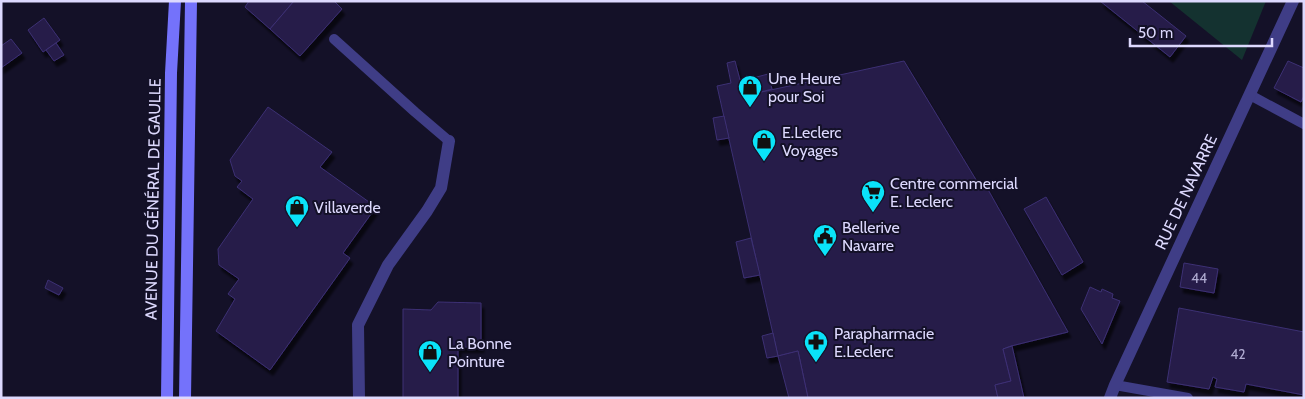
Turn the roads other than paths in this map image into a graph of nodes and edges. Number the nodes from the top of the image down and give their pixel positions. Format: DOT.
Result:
graph roads {
  1 [pos="175,1"];
  2 [pos="191,1"];
  3 [pos="1293,1"];
  4 [pos="334,39"];
  5 [pos="1250,95"];
  6 [pos="1304,124"];
  7 [pos="449,141"];
  8 [pos="1115,384"];
  9 [pos="167,398"];
  10 [pos="185,398"];
  11 [pos="359,398"];
  12 [pos="1110,398"];
  13 [pos="1188,398"];
  1 -- 9 [label="main road, AVENUE DU GÉNÉRAL DE GAULLE"];
  2 -- 10 [label="main road"];
  3 -- 5 [label="street, RUE DE NAVARRE"];
  4 -- 7 [label="lane"];
  5 -- 6 [label="lane"];
  5 -- 8 [label="street, RUE DE NAVARRE"];
  7 -- 11 [label="street"];
  8 -- 12 [label="street, RUE DE NAVARRE"];
  8 -- 13 [label="lane"];
}
